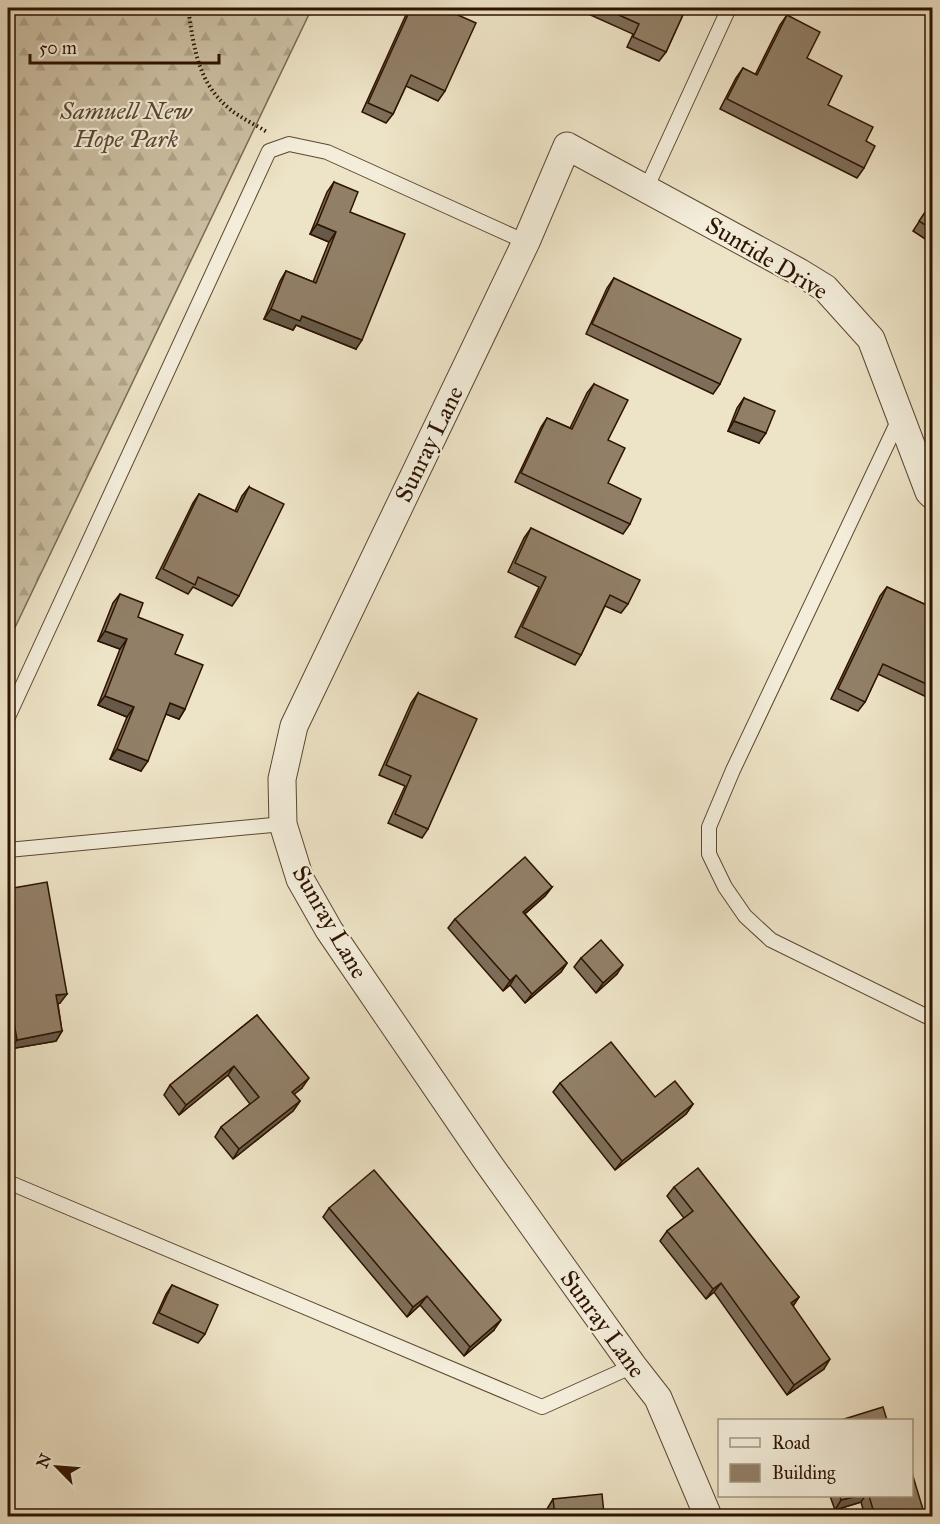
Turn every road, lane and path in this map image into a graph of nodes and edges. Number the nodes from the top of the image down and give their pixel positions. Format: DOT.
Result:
graph roads {
  1 [pos="188,8"];
  2 [pos="729,8"];
  3 [pos="289,144"];
  4 [pos="567,146"];
  5 [pos="646,189"];
  6 [pos="526,242"];
  7 [pos="901,416"];
  8 [pos="933,495"];
  9 [pos="8,717"];
  10 [pos="283,824"];
  11 [pos="8,850"];
  12 [pos="933,1018"];
  13 [pos="8,1182"];
  14 [pos="633,1366"];
  15 [pos="708,1516"];
  1 -- 3 [label="path"];
  2 -- 5 [label="lane"];
  3 -- 6 [label="lane"];
  3 -- 9 [label="lane"];
  4 -- 5 [label="street, Suntide Drive"];
  4 -- 6 [label="street, Sunray Lane"];
  5 -- 7 [label="street, Suntide Drive"];
  6 -- 10 [label="street, Sunray Lane"];
  7 -- 8 [label="street, Suntide Drive"];
  7 -- 12 [label="lane"];
  10 -- 11 [label="lane"];
  10 -- 14 [label="street, Sunray Lane"];
  13 -- 14 [label="lane"];
  14 -- 15 [label="street, Sunray Lane"];
}
